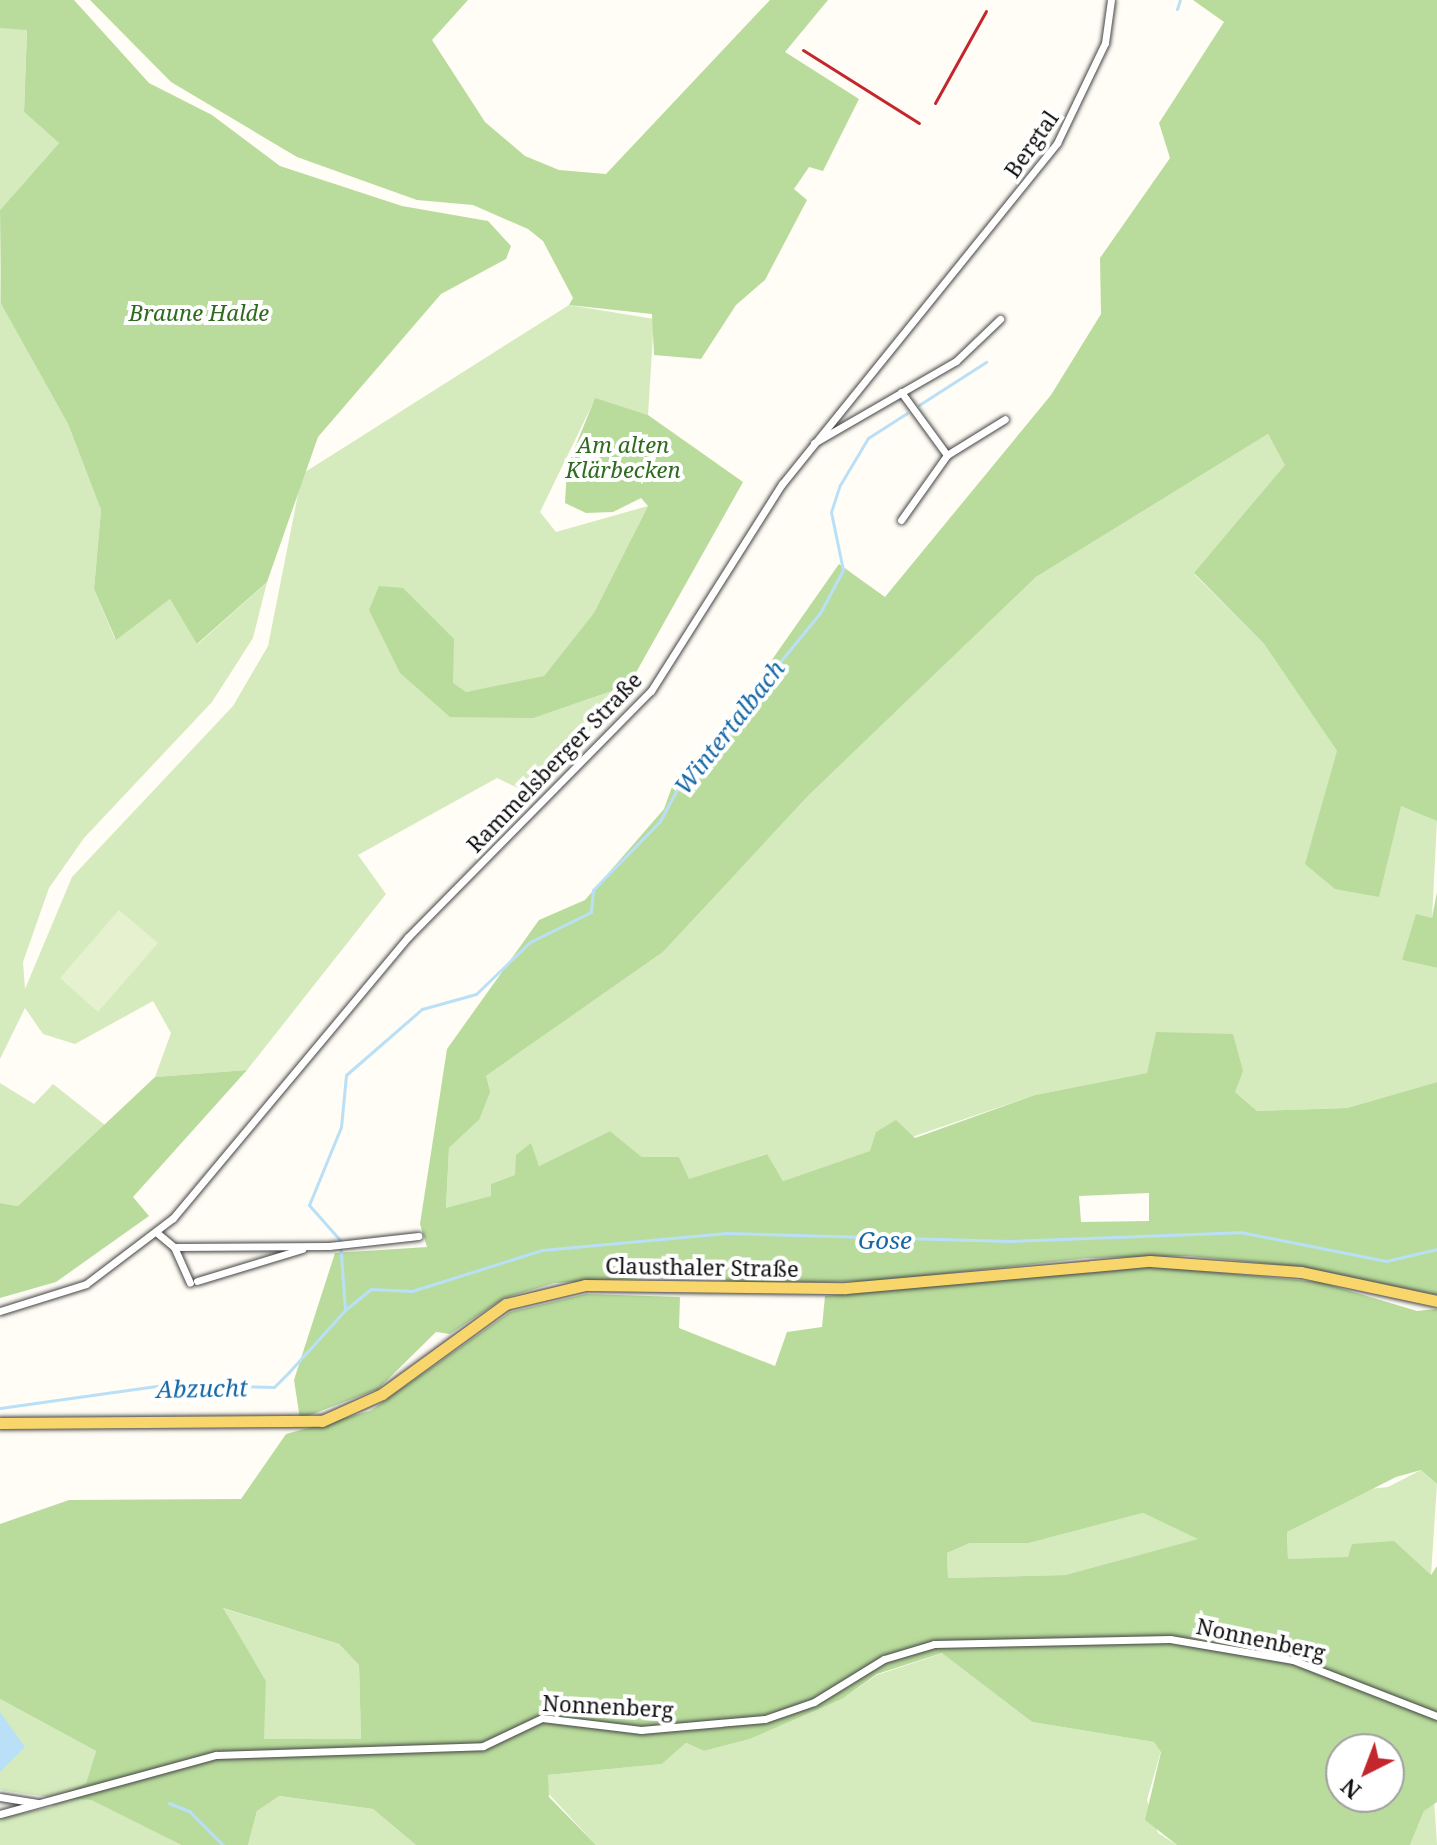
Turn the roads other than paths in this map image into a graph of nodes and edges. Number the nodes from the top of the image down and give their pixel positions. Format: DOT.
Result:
graph roads {
  1 [pos="1111,0"];
  2 [pos="941,288"];
  3 [pos="1000,319"];
  4 [pos="901,392"];
  5 [pos="1005,419"];
  6 [pos="812,444"];
  7 [pos="947,455"];
  8 [pos="901,520"];
  9 [pos="156,1232"];
  10 [pos="418,1236"];
  11 [pos="311,1246"];
  12 [pos="174,1247"];
  13 [pos="1437,1301"];
  14 [pos="0,1311"];
  15 [pos="0,1423"];
  16 [pos="1437,1716"];
  17 [pos="0,1797"];
  18 [pos="44,1804"];
  19 [pos="0,1814"];
  1 -- 2 [label="street, Bergtal"];
  2 -- 6 [label="street, Rammelsberger Straße"];
  3 -- 4 [label="street"];
  4 -- 6 [label="street"];
  4 -- 7 [label="street"];
  5 -- 7 [label="street"];
  6 -- 9 [label="street, Rammelsberger Straße"];
  7 -- 8 [label="street"];
  9 -- 12 [label="street"];
  9 -- 14 [label="street, Rammelsberger Straße"];
  10 -- 11 [label="street"];
  11 -- 12 [label="street"];
  11 -- 12 [label="street"];
  13 -- 15 [label="main road, Clausthaler Straße"];
  16 -- 18 [label="street, Nonnenberg"];
  17 -- 18 [label="street, Nonnenberg"];
  18 -- 19 [label="street"];
}
